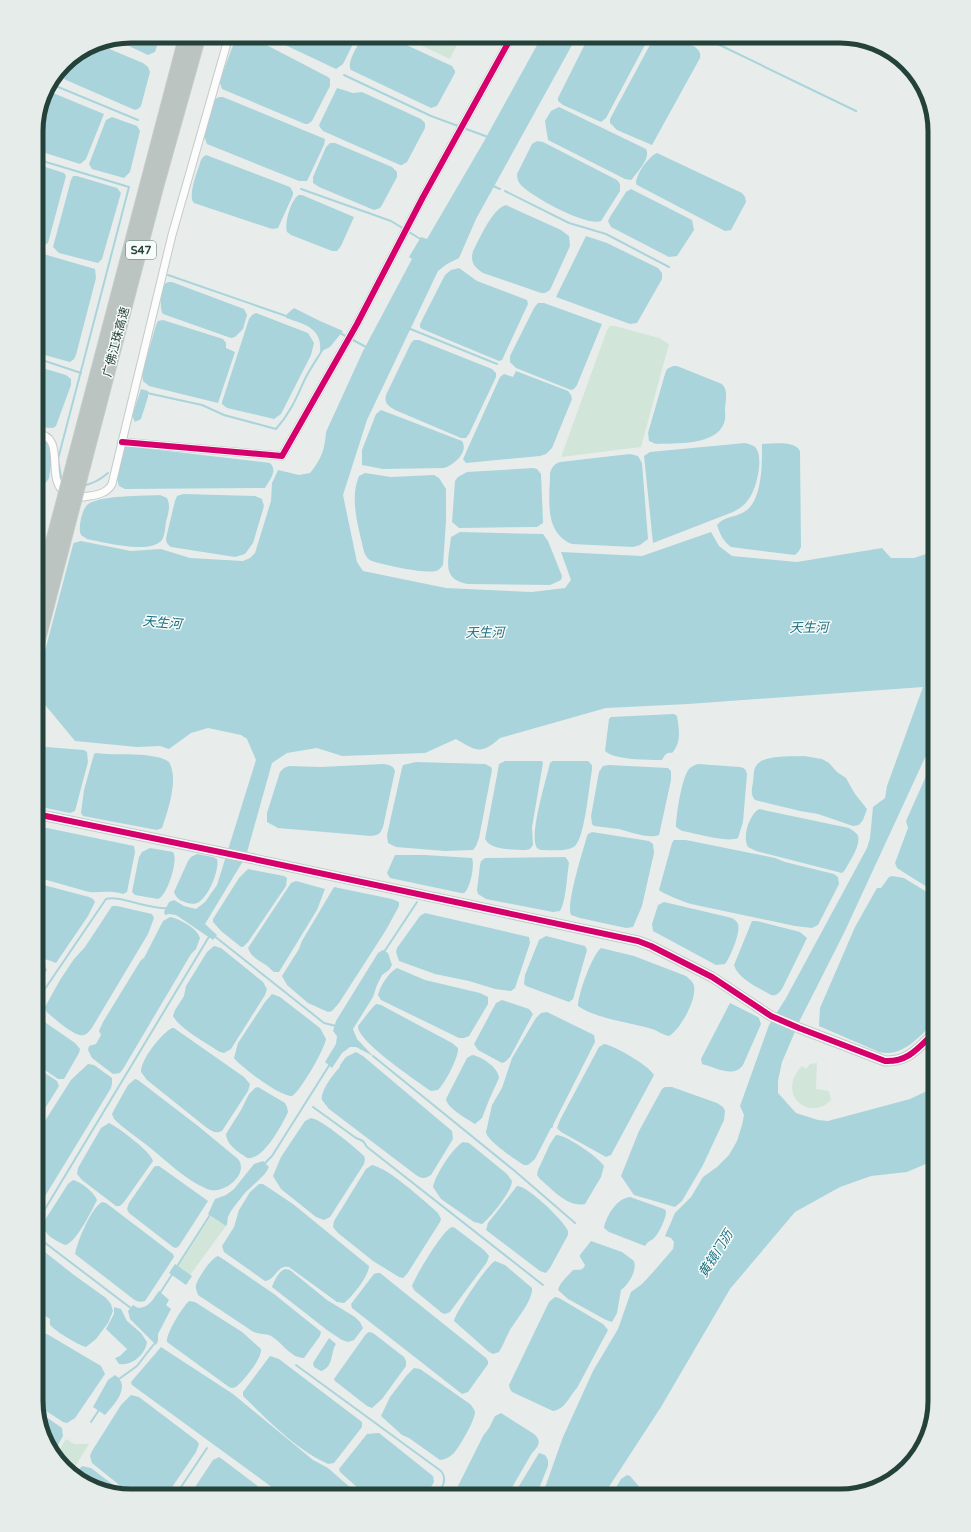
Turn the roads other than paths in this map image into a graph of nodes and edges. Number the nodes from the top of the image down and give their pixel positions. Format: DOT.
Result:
graph roads {
  1 [pos="184,43"];
  2 [pos="197,43"];
  3 [pos="227,43"];
  4 [pos="508,43"];
  5 [pos="43,436"];
  6 [pos="122,442"];
  7 [pos="79,462"];
  8 [pos="43,581"];
  9 [pos="43,619"];
  10 [pos="43,815"];
  11 [pos="928,1039"];
  1 -- 7 [label="highway, 广佛江珠高速 / S47"];
  2 -- 7 [label="highway, 广佛江珠高速 / S47"];
  3 -- 6 [label="street"];
  4 -- 6 [label="street"];
  5 -- 6 [label="street"];
  7 -- 8 [label="highway, 广佛江珠高速 / S47, bridge"];
  7 -- 9 [label="highway, 广佛江珠高速 / S47, bridge"];
  10 -- 11 [label="street"];
}
